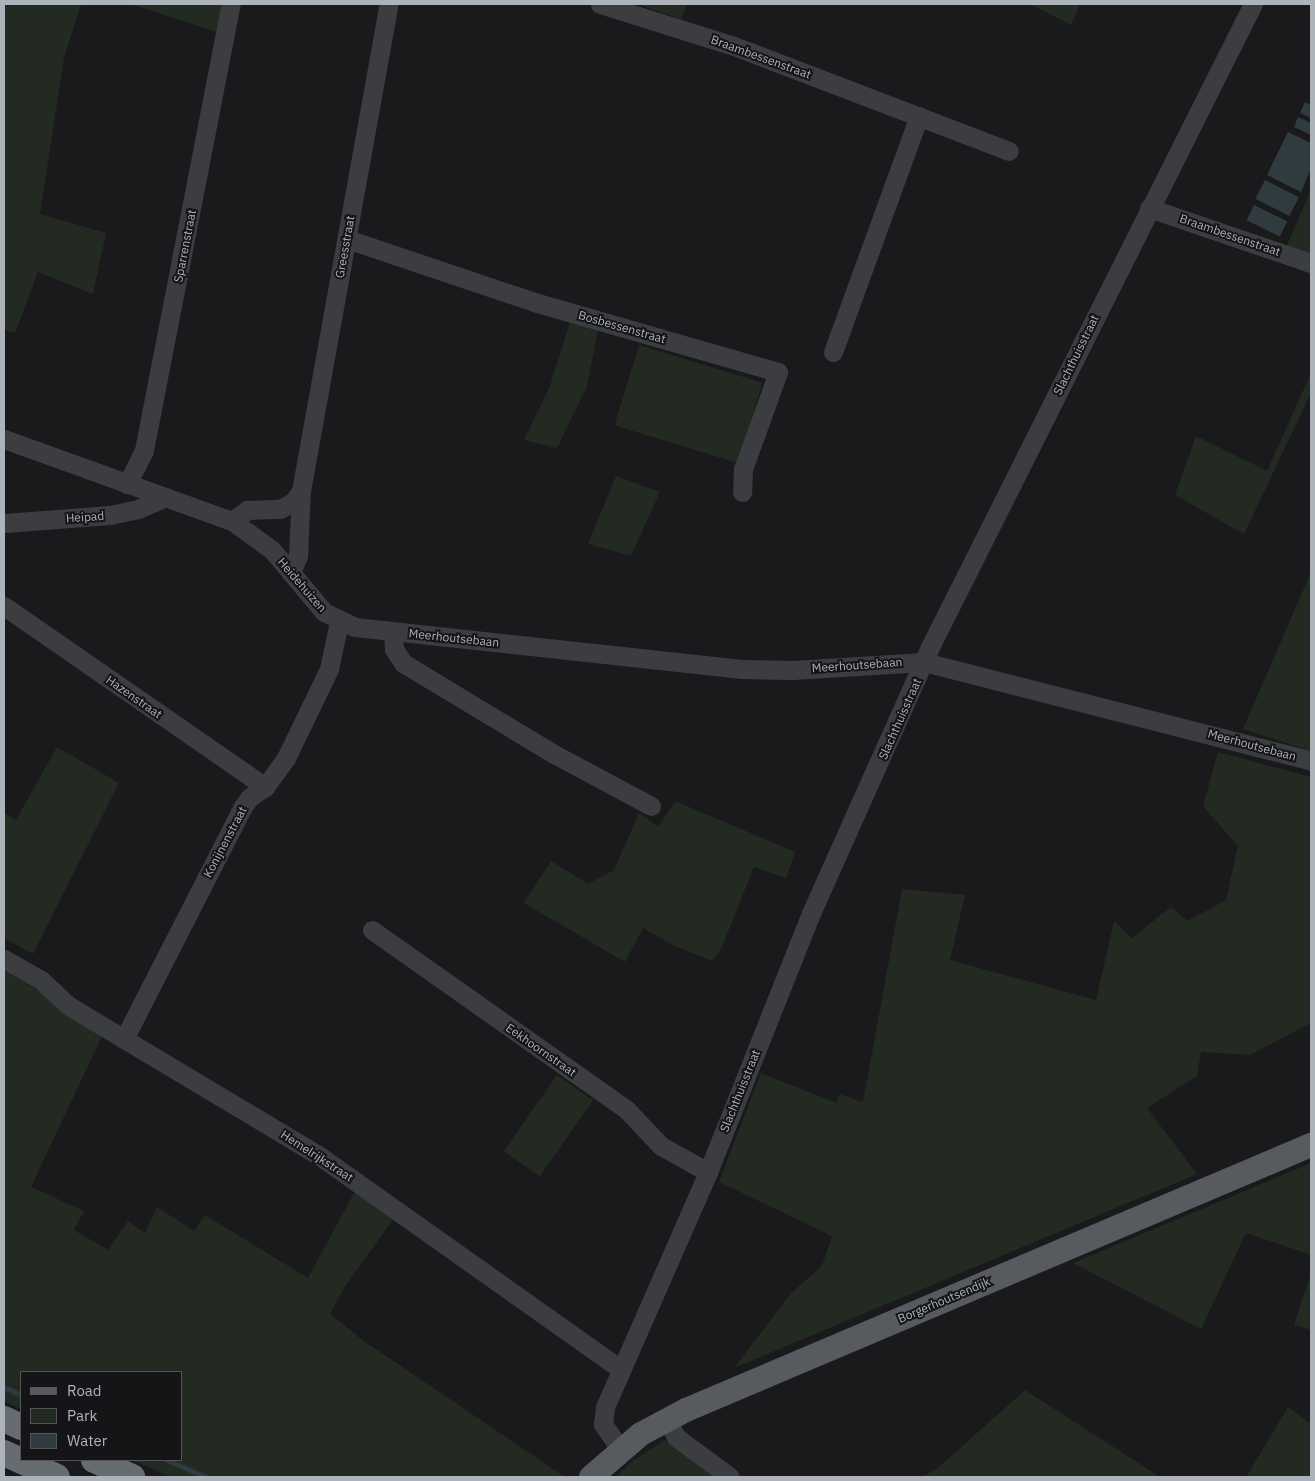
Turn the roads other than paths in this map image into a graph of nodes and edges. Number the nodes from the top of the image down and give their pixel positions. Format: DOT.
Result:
graph roads {
  1 [pos="231,4"];
  2 [pos="389,4"];
  3 [pos="600,4"];
  4 [pos="1253,4"];
  5 [pos="919,116"];
  6 [pos="1009,152"];
  7 [pos="1149,208"];
  8 [pos="347,239"];
  9 [pos="1311,263"];
  10 [pos="833,352"];
  11 [pos="4,439"];
  12 [pos="127,484"];
  13 [pos="301,491"];
  14 [pos="742,492"];
  15 [pos="164,498"];
  16 [pos="232,520"];
  17 [pos="4,523"];
  18 [pos="292,573"];
  19 [pos="4,606"];
  20 [pos="339,622"];
  21 [pos="393,632"];
  22 [pos="924,662"];
  23 [pos="1311,761"];
  24 [pos="265,787"];
  25 [pos="651,806"];
  26 [pos="372,930"];
  27 [pos="4,959"];
  28 [pos="124,1039"];
  29 [pos="1311,1145"];
  30 [pos="708,1172"];
  31 [pos="620,1369"];
  32 [pos="4,1419"];
  33 [pos="666,1420"];
  34 [pos="20,1427"];
  35 [pos="621,1450"];
  36 [pos="4,1453"];
  37 [pos="20,1460"];
  38 [pos="22,1461"];
  39 [pos="96,1461"];
  40 [pos="57,1477"];
  41 [pos="132,1477"];
  42 [pos="591,1477"];
  43 [pos="730,1477"];
  1 -- 12 [label="street, Sparrenstraat"];
  2 -- 8 [label="street, Greesstraat"];
  3 -- 5 [label="street, Braambessenstraat"];
  4 -- 7 [label="street, Slachthuisstraat"];
  5 -- 6 [label="street, Braambessenstraat"];
  5 -- 10 [label="street"];
  7 -- 9 [label="street, Braambessenstraat"];
  7 -- 22 [label="street, Slachthuisstraat"];
  8 -- 13 [label="street, Greesstraat"];
  8 -- 14 [label="street, Bosbessenstraat"];
  11 -- 12 [label="street, Heidehuizen"];
  12 -- 15 [label="street, Heidehuizen"];
  13 -- 16 [label="street"];
  13 -- 18 [label="street, Greesstraat"];
  15 -- 16 [label="street, Heidehuizen"];
  15 -- 17 [label="street, Heipad"];
  16 -- 18 [label="street, Heidehuizen"];
  18 -- 20 [label="street, Heidehuizen"];
  19 -- 24 [label="street, Hazenstraat"];
  20 -- 21 [label="street, Heidehuizen"];
  20 -- 24 [label="street, Konijnenstraat"];
  21 -- 22 [label="street, Meerhoutsebaan"];
  21 -- 25 [label="street"];
  22 -- 23 [label="street, Meerhoutsebaan"];
  22 -- 30 [label="street, Slachthuisstraat"];
  24 -- 28 [label="street, Konijnenstraat"];
  26 -- 30 [label="street, Eekhoornstraat"];
  27 -- 28 [label="street, Hemelrijkstraat"];
  28 -- 31 [label="street, Hemelrijkstraat"];
  29 -- 33 [label="main road, Borgerhoutsendijk"];
  30 -- 31 [label="street, Slachthuisstraat"];
  31 -- 35 [label="street, Slachthuisstraat"];
  32 -- 34 [label="highway"];
  33 -- 35 [label="main road, Borgerhoutsendijk"];
  33 -- 43 [label="street"];
  35 -- 42 [label="main road, Borgerhoutsendijk"];
  36 -- 37 [label="highway"];
  38 -- 40 [label="highway"];
  39 -- 41 [label="highway"];
}
